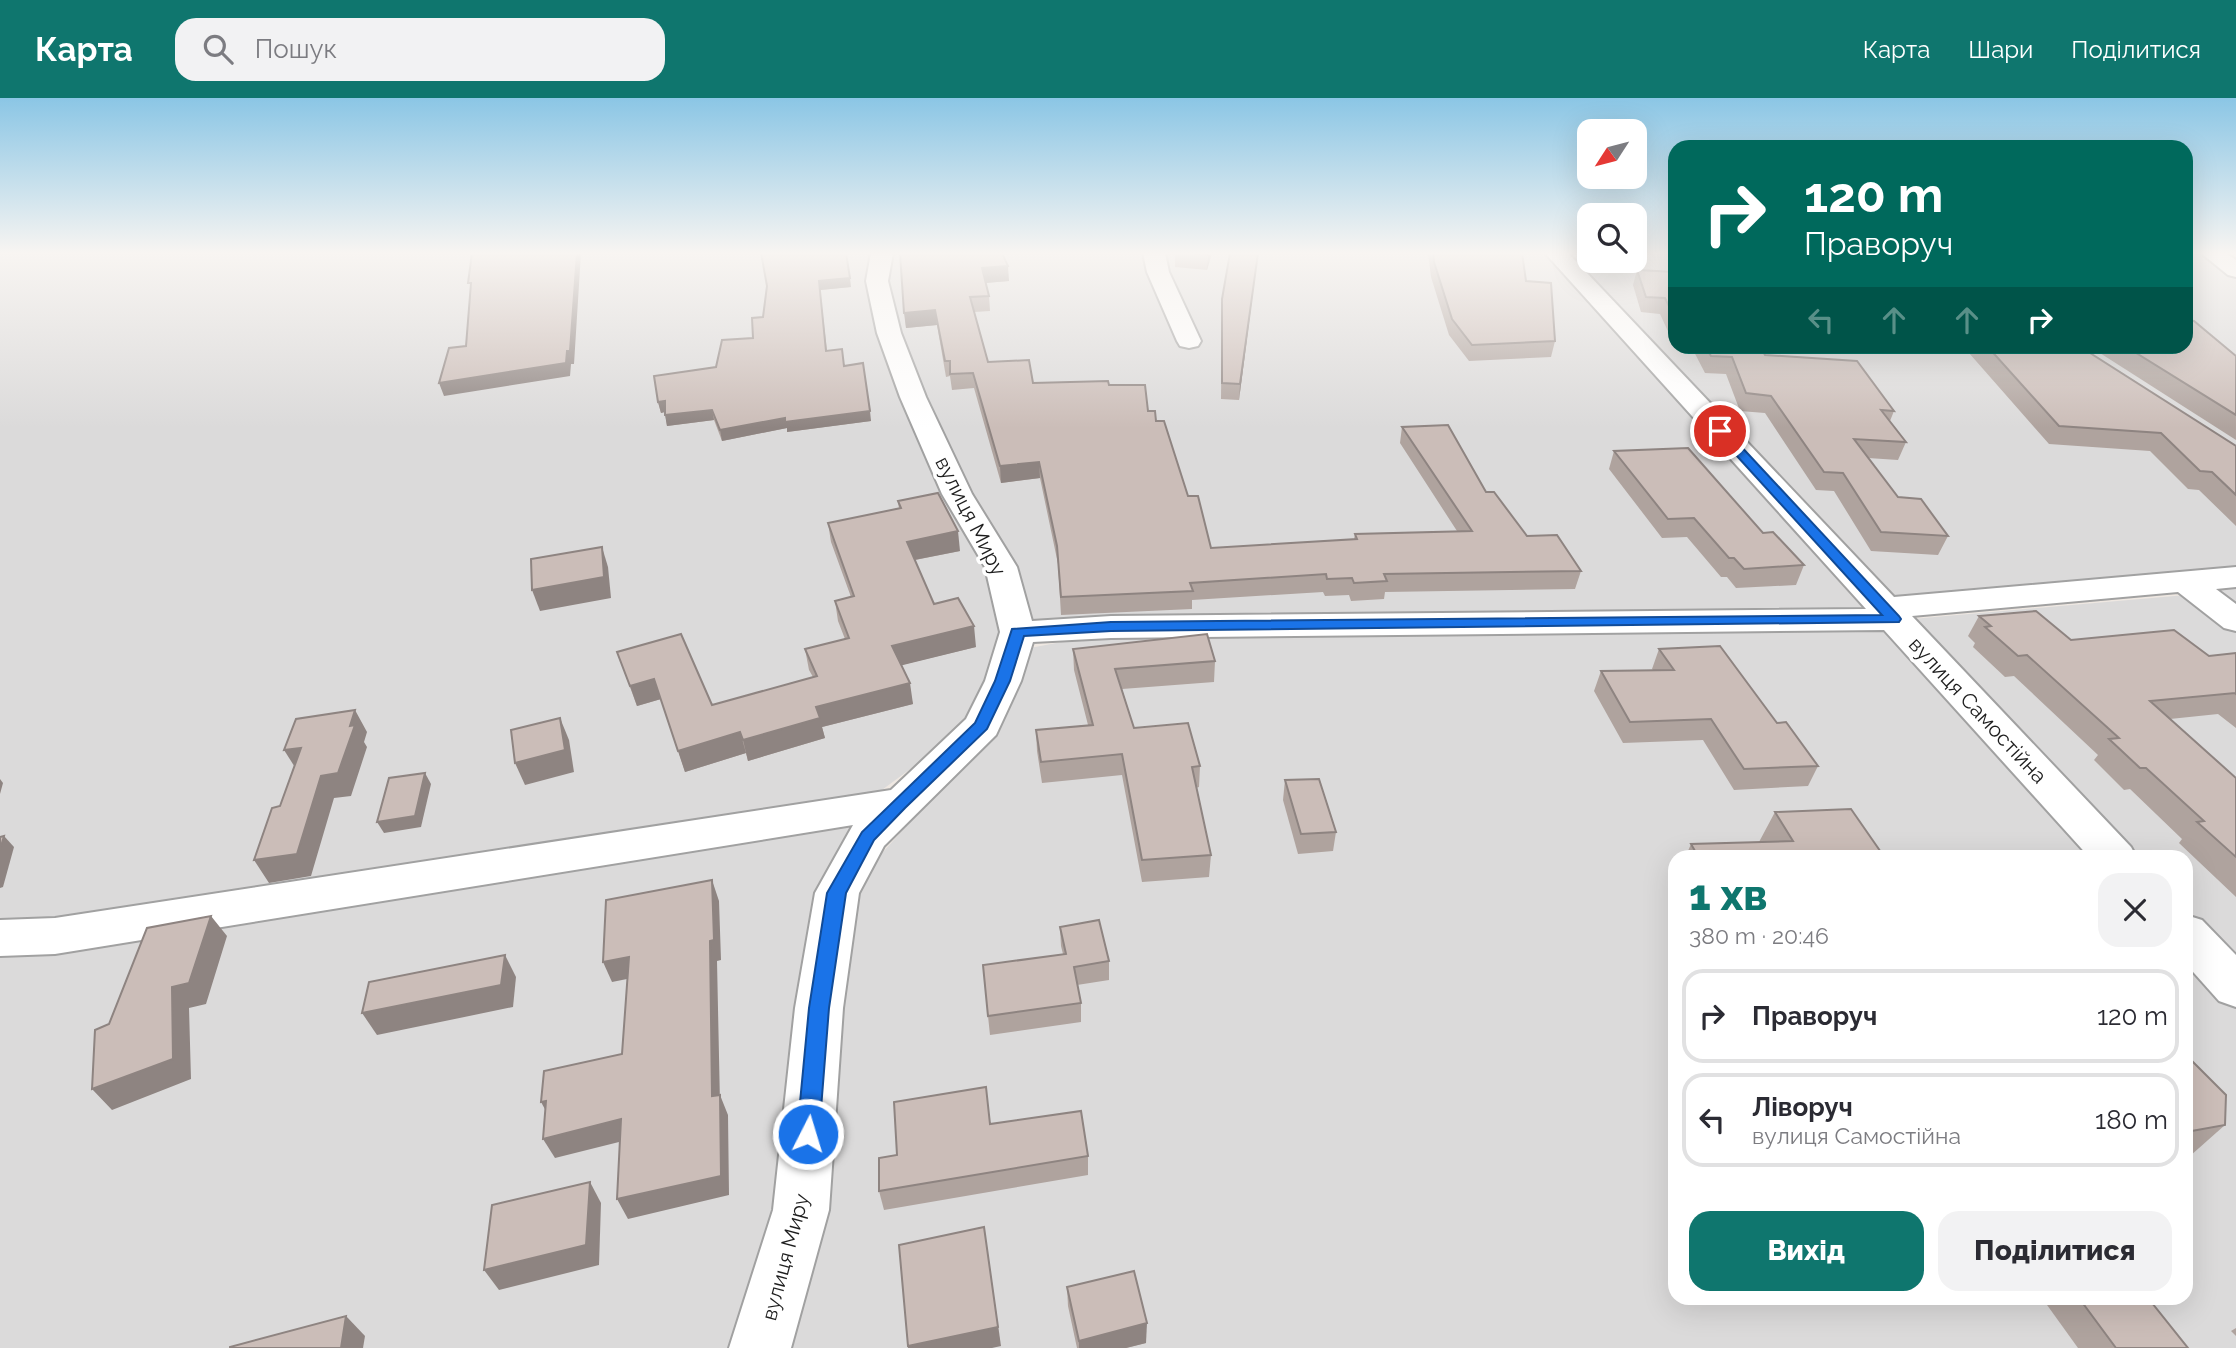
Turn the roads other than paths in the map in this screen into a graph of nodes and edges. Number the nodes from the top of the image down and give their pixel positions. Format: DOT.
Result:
graph roads {
  1 [pos="884,311"];
  2 [pos="1176,311"];
  3 [pos="1610,311"];
  4 [pos="1189,341"];
  5 [pos="2236,577"];
  6 [pos="2185,581"];
  7 [pos="1888,614"];
  8 [pos="2236,621"];
  9 [pos="1018,632"];
  10 [pos="899,803"];
  11 [pos="2109,850"];
  12 [pos="0,938"];
  13 [pos="2193,941"];
  14 [pos="2236,987"];
  15 [pos="760,1348"];
  1 -- 9 [label="street, вулиця Миру"];
  2 -- 4 [label="street"];
  3 -- 7 [label="street, вулиця Самостійна"];
  5 -- 6 [label="street"];
  6 -- 7 [label="street"];
  6 -- 8 [label="street"];
  7 -- 9 [label="street"];
  7 -- 11 [label="street, вулиця Самостійна"];
  9 -- 10 [label="street, вулиця Миру"];
  10 -- 12 [label="street"];
  10 -- 15 [label="street, вулиця Миру"];
  13 -- 14 [label="street"];
}
